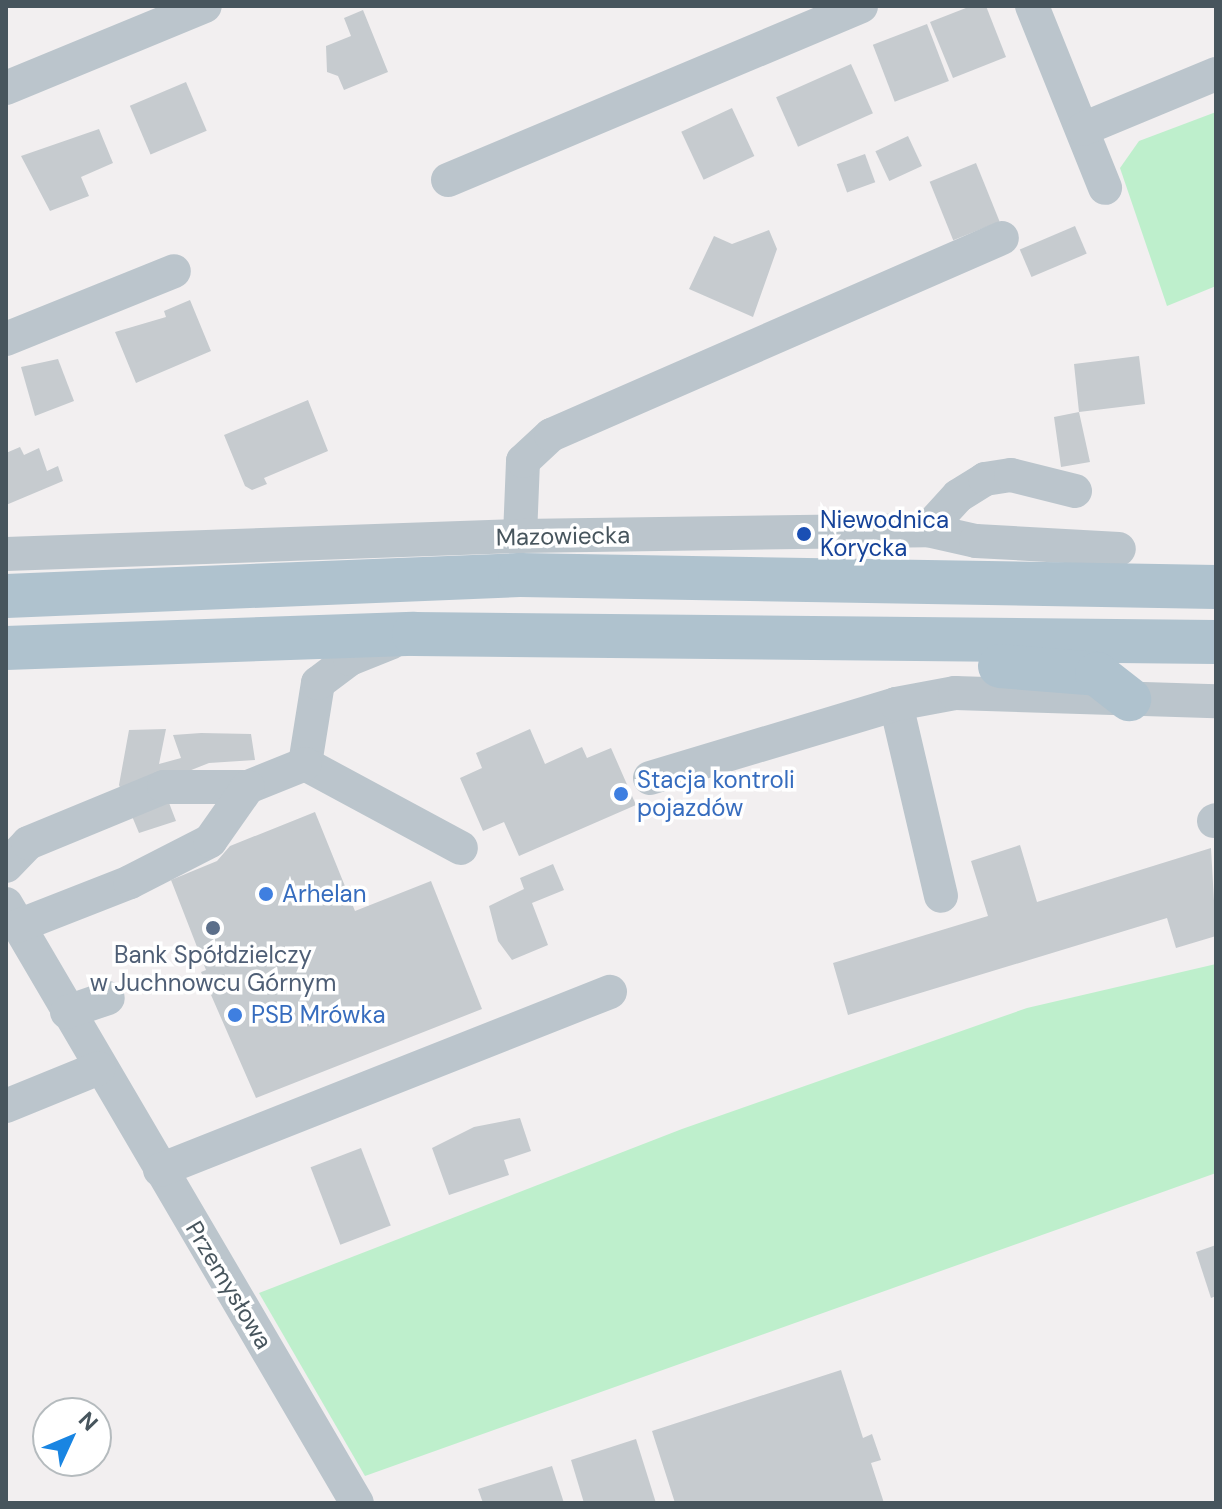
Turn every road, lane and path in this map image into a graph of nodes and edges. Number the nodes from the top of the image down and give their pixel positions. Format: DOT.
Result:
graph roads {
  1 [pos="205,6"];
  2 [pos="861,6"];
  3 [pos="1032,6"];
  4 [pos="1216,74"];
  5 [pos="6,88"];
  6 [pos="1083,129"];
  7 [pos="448,180"];
  8 [pos="1105,188"];
  9 [pos="1002,238"];
  10 [pos="174,271"];
  11 [pos="6,339"];
  12 [pos="1075,491"];
  13 [pos="927,530"];
  14 [pos="520,536"];
  15 [pos="1119,549"];
  16 [pos="6,554"];
  17 [pos="1216,587"];
  18 [pos="6,596"];
  19 [pos="414,634"];
  20 [pos="870,638"];
  21 [pos="1216,642"];
  22 [pos="6,648"];
  23 [pos="1129,699"];
  24 [pos="1216,701"];
  25 [pos="896,704"];
  26 [pos="305,764"];
  27 [pos="650,778"];
  28 [pos="248,787"];
  29 [pos="461,848"];
  30 [pos="6,866"];
  31 [pos="941,896"];
  32 [pos="12,915"];
  33 [pos="610,992"];
  34 [pos="108,998"];
  35 [pos="67,1012"];
  36 [pos="99,1068"];
  37 [pos="6,1106"];
  38 [pos="160,1170"];
  39 [pos="357,1503"];
  1 -- 5 [label="street"];
  2 -- 7 [label="street"];
  3 -- 6 [label="street"];
  4 -- 6 [label="street"];
  6 -- 8 [label="street"];
  9 -- 14 [label="street"];
  10 -- 11 [label="street"];
  12 -- 13 [label="street"];
  13 -- 14 [label="street, Mazowiecka"];
  13 -- 15 [label="street, Mazowiecka"];
  14 -- 16 [label="street, Mazowiecka"];
  17 -- 18 [label="main road"];
  19 -- 20 [label="main road"];
  19 -- 22 [label="main road"];
  19 -- 26 [label="street"];
  20 -- 21 [label="main road"];
  20 -- 23 [label="main road"];
  23 -- 24 [label="street"];
  23 -- 25 [label="street"];
  25 -- 27 [label="street"];
  25 -- 31 [label="street"];
  26 -- 28 [label="street"];
  26 -- 29 [label="street"];
  28 -- 30 [label="street"];
  28 -- 32 [label="street"];
  32 -- 35 [label="street, Przemysłowa"];
  33 -- 38 [label="street"];
  34 -- 35 [label="street"];
  35 -- 36 [label="street, Przemysłowa"];
  36 -- 37 [label="street"];
  36 -- 38 [label="street, Przemysłowa"];
  38 -- 39 [label="street, Przemysłowa"];
}
